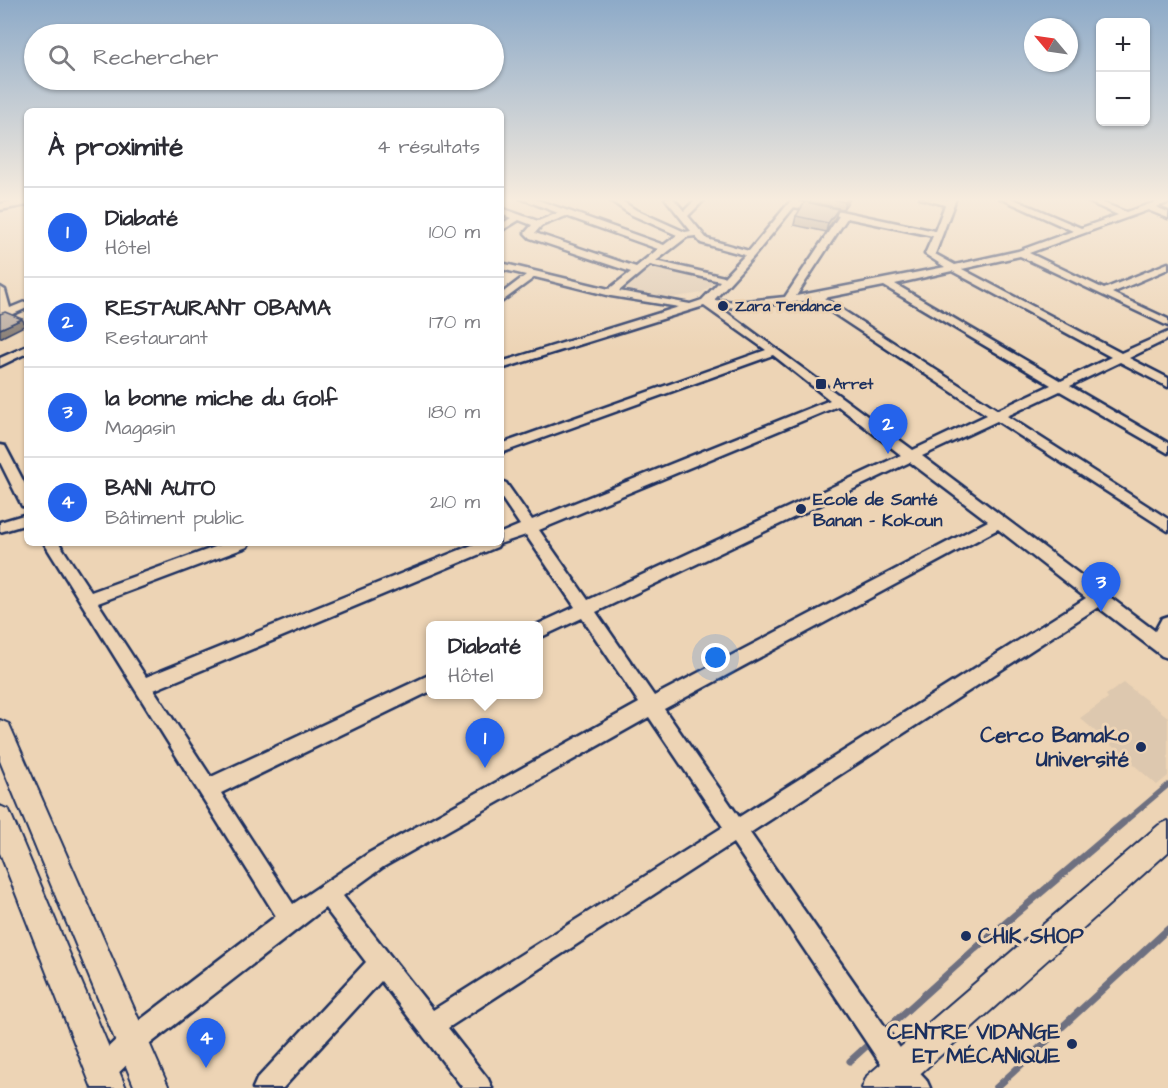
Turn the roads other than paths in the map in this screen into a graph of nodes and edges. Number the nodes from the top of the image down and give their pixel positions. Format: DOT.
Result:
graph roads {
  1 [pos="572,249"];
  2 [pos="664,249"];
  3 [pos="732,249"];
  4 [pos="755,249"];
  5 [pos="822,249"];
  6 [pos="932,249"];
  7 [pos="1033,249"];
  8 [pos="1022,253"];
  9 [pos="751,254"];
  10 [pos="649,262"];
  11 [pos="1168,266"];
  12 [pos="504,267"];
  13 [pos="953,268"];
  14 [pos="639,271"];
  15 [pos="533,274"];
  16 [pos="726,280"];
  17 [pos="886,283"];
  18 [pos="0,290"];
  19 [pos="1105,292"];
  20 [pos="611,293"];
  21 [pos="504,297"];
  22 [pos="815,297"];
  23 [pos="789,299"];
  24 [pos="706,302"];
  25 [pos="689,305"];
  26 [pos="24,306"];
  27 [pos="3,316"];
  28 [pos="1168,323"];
  29 [pos="1168,335"];
  30 [pos="24,351"];
  31 [pos="774,351"];
  32 [pos="1120,357"];
  33 [pos="0,363"];
  34 [pos="504,365"];
  35 [pos="1168,383"];
  36 [pos="1062,385"];
  37 [pos="839,401"];
  38 [pos="997,415"];
  39 [pos="504,449"];
  40 [pos="1168,449"];
  41 [pos="0,450"];
  42 [pos="912,455"];
  43 [pos="504,490"];
  44 [pos="24,496"];
  45 [pos="24,520"];
  46 [pos="999,522"];
  47 [pos="1168,526"];
  48 [pos="0,527"];
  49 [pos="530,528"];
  50 [pos="504,538"];
  51 [pos="53,546"];
  52 [pos="235,546"];
  53 [pos="485,546"];
  54 [pos="1099,598"];
  55 [pos="87,600"];
  56 [pos="585,609"];
  57 [pos="1168,623"];
  58 [pos="543,629"];
  59 [pos="1162,647"];
  60 [pos="426,684"];
  61 [pos="142,687"];
  62 [pos="652,706"];
  63 [pos="0,732"];
  64 [pos="6,761"];
  65 [pos="207,789"];
  66 [pos="0,819"];
  67 [pos="736,830"];
  68 [pos="1168,834"];
  69 [pos="327,893"];
  70 [pos="290,919"];
  71 [pos="381,963"];
  72 [pos="430,1026"];
  73 [pos="132,1042"];
  74 [pos="106,1080"];
  75 [pos="899,1082"];
  76 [pos="152,1088"];
  77 [pos="267,1088"];
  78 [pos="479,1088"];
  1 -- 14 [label="street"];
  2 -- 10 [label="street"];
  3 -- 9 [label="street"];
  4 -- 9 [label="street"];
  5 -- 23 [label="street"];
  6 -- 13 [label="street"];
  7 -- 8 [label="street"];
  8 -- 13 [label="street"];
  8 -- 19 [label="street"];
  9 -- 16 [label="street"];
  10 -- 14 [label="street"];
  10 -- 16 [label="street"];
  11 -- 19 [label="street"];
  12 -- 15 [label="street"];
  13 -- 17 [label="street"];
  13 -- 32 [label="street"];
  14 -- 20 [label="street"];
  15 -- 20 [label="street"];
  15 -- 21 [label="street"];
  16 -- 24 [label="street"];
  17 -- 22 [label="street"];
  17 -- 36 [label="street"];
  18 -- 27 [label="street"];
  19 -- 28 [label="street"];
  20 -- 25 [label="street"];
  22 -- 23 [label="street"];
  22 -- 38 [label="street"];
  23 -- 24 [label="street"];
  24 -- 25 [label="street"];
  24 -- 31 [label="street"];
  25 -- 34 [label="street"];
  26 -- 27 [label="street"];
  29 -- 32 [label="street"];
  30 -- 33 [label="street"];
  31 -- 37 [label="street"];
  31 -- 39 [label="street"];
  32 -- 35 [label="street"];
  32 -- 36 [label="street"];
  36 -- 38 [label="street"];
  36 -- 40 [label="street"];
  37 -- 42 [label="street"];
  37 -- 49 [label="street"];
  38 -- 42 [label="street"];
  38 -- 47 [label="street"];
  41 -- 44 [label="street"];
  42 -- 46 [label="street"];
  42 -- 56 [label="street"];
  43 -- 49 [label="street"];
  45 -- 48 [label="street"];
  46 -- 54 [label="street"];
  46 -- 62 [label="street"];
  49 -- 50 [label="street"];
  49 -- 56 [label="street"];
  51 -- 55 [label="street"];
  52 -- 55 [label="street"];
  53 -- 61 [label="street"];
  54 -- 59 [label="street"];
  54 -- 67 [label="street"];
  55 -- 61 [label="street"];
  56 -- 58 [label="street"];
  56 -- 62 [label="street"];
  57 -- 59 [label="street"];
  60 -- 65 [label="street"];
  61 -- 65 [label="street"];
  62 -- 67 [label="street"];
  62 -- 69 [label="street"];
  63 -- 64 [label="main road"];
  64 -- 73 [label="main road"];
  65 -- 70 [label="street"];
  66 -- 74 [label="main road"];
  67 -- 72 [label="street"];
  67 -- 75 [label="street"];
  68 -- 75 [label="main road"];
  69 -- 70 [label="street"];
  69 -- 71 [label="street"];
  70 -- 73 [label="street"];
  71 -- 72 [label="street"];
  71 -- 77 [label="street"];
  72 -- 78 [label="street"];
  73 -- 74 [label="street"];
  73 -- 76 [label="main road"];
}
